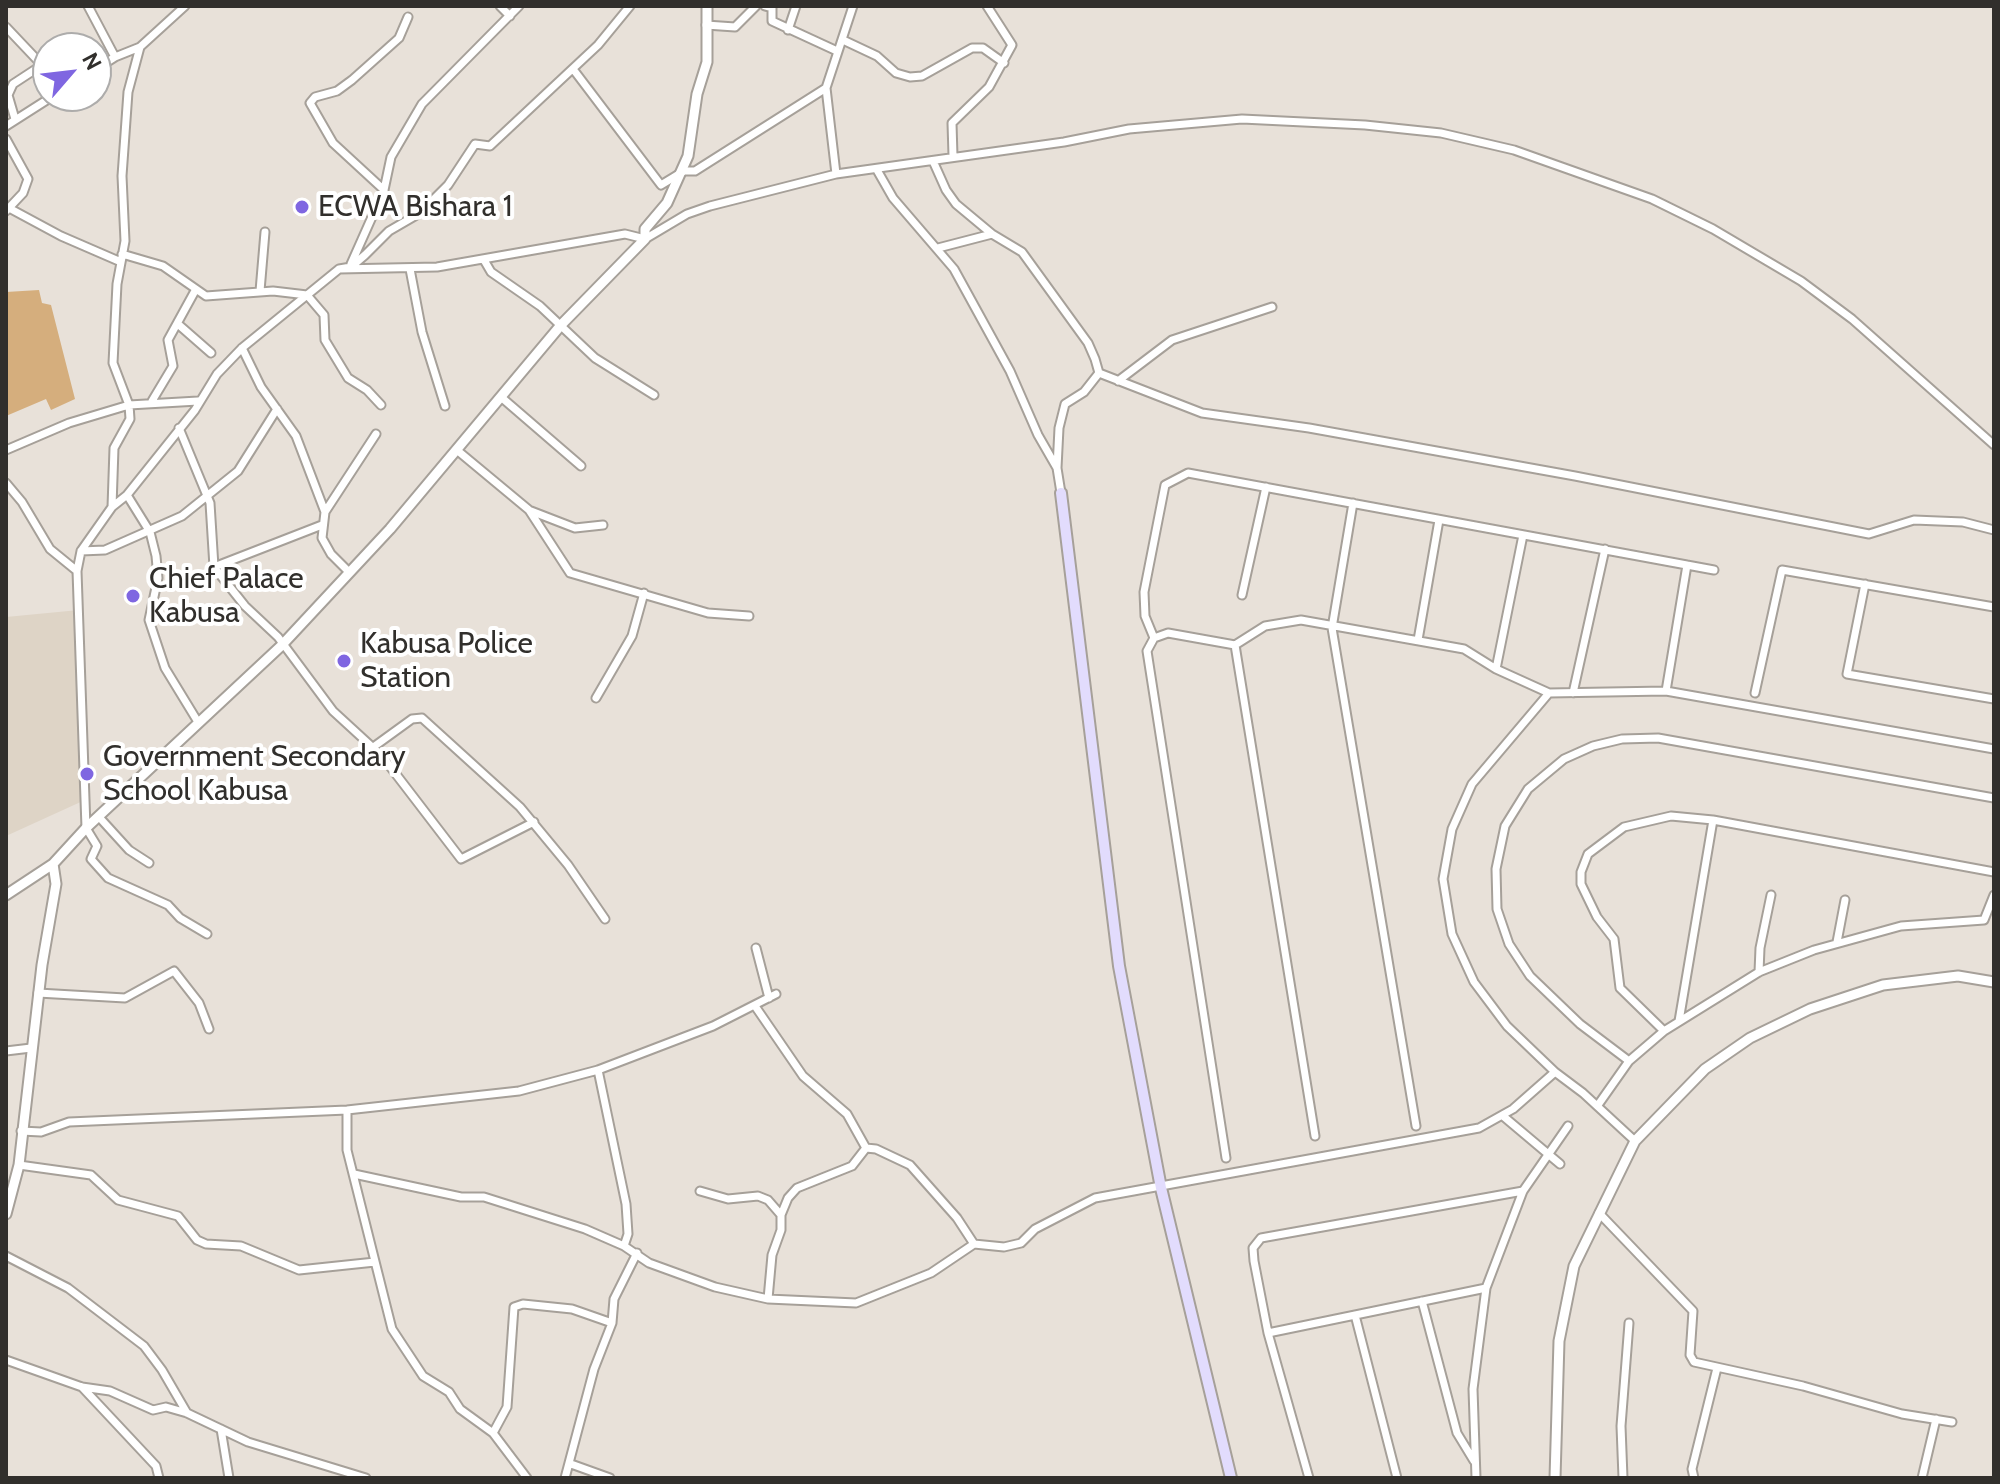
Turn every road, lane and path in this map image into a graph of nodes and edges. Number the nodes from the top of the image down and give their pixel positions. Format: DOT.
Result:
graph roads {
  1 [pos="88,6"];
  2 [pos="185,6"];
  3 [pos="500,6"];
  4 [pos="519,6"];
  5 [pos="630,6"];
  6 [pos="707,6"];
  7 [pos="756,6"];
  8 [pos="765,6"];
  9 [pos="796,6"];
  10 [pos="987,6"];
  11 [pos="855,7"];
  12 [pos="510,16"];
  13 [pos="408,17"];
  14 [pos="706,25"];
  15 [pos="6,27"];
  16 [pos="788,30"];
  17 [pos="843,40"];
  18 [pos="140,47"];
  19 [pos="837,51"];
  20 [pos="32,52"];
  21 [pos="115,57"];
  22 [pos="112,59"];
  23 [pos="1004,63"];
  24 [pos="573,69"];
  25 [pos="32,72"];
  26 [pos="826,88"];
  27 [pos="32,109"];
  28 [pos="15,119"];
  29 [pos="6,126"];
  30 [pos="6,139"];
  31 [pos="953,156"];
  32 [pos="933,161"];
  33 [pos="877,170"];
  34 [pos="684,171"];
  35 [pos="836,174"];
  36 [pos="384,190"];
  37 [pos="8,209"];
  38 [pos="265,232"];
  39 [pos="992,234"];
  40 [pos="645,239"];
  41 [pos="938,248"];
  42 [pos="122,258"];
  43 [pos="484,260"];
  44 [pos="354,263"];
  45 [pos="339,269"];
  46 [pos="410,269"];
  47 [pos="363,271"];
  48 [pos="196,289"];
  49 [pos="260,291"];
  50 [pos="307,295"];
  51 [pos="1272,307"];
  52 [pos="179,325"];
  53 [pos="561,325"];
  54 [pos="242,348"];
  55 [pos="211,353"];
  56 [pos="1099,373"];
  57 [pos="1118,381"];
  58 [pos="654,395"];
  59 [pos="501,397"];
  60 [pos="152,401"];
  61 [pos="198,401"];
  62 [pos="129,405"];
  63 [pos="381,405"];
  64 [pos="445,406"];
  65 [pos="277,409"];
  66 [pos="179,428"];
  67 [pos="376,434"];
  68 [pos="1994,445"];
  69 [pos="6,450"];
  70 [pos="458,451"];
  71 [pos="581,466"];
  72 [pos="1057,468"];
  73 [pos="6,483"];
  74 [pos="1266,487"];
  75 [pos="1061,493"];
  76 [pos="127,495"];
  77 [pos="206,497"];
  78 [pos="1353,503"];
  79 [pos="112,507"];
  80 [pos="529,510"];
  81 [pos="325,512"];
  82 [pos="1439,520"];
  83 [pos="322,525"];
  84 [pos="603,525"];
  85 [pos="1994,530"];
  86 [pos="150,532"];
  87 [pos="1523,535"];
  88 [pos="1605,549"];
  89 [pos="81,551"];
  90 [pos="1687,565"];
  91 [pos="214,567"];
  92 [pos="1714,570"];
  93 [pos="77,571"];
  94 [pos="349,572"];
  95 [pos="1865,584"];
  96 [pos="644,593"];
  97 [pos="1242,595"];
  98 [pos="1994,607"];
  99 [pos="749,616"];
  100 [pos="1332,628"];
  101 [pos="1154,638"];
  102 [pos="1418,640"];
  103 [pos="1235,645"];
  104 [pos="281,646"];
  105 [pos="1496,669"];
  106 [pos="1666,691"];
  107 [pos="1549,693"];
  108 [pos="1573,693"];
  109 [pos="1755,693"];
  110 [pos="596,698"];
  111 [pos="1994,699"];
  112 [pos="198,722"];
  113 [pos="372,748"];
  114 [pos="1994,749"];
  115 [pos="1994,798"];
  116 [pos="99,817"];
  117 [pos="1713,820"];
  118 [pos="534,822"];
  119 [pos="86,828"];
  120 [pos="149,863"];
  121 [pos="53,864"];
  122 [pos="1994,872"];
  123 [pos="6,895"];
  124 [pos="1771,895"];
  125 [pos="1994,895"];
  126 [pos="1845,900"];
  127 [pos="605,919"];
  128 [pos="1984,920"];
  129 [pos="1994,923"];
  130 [pos="207,934"];
  131 [pos="1837,942"];
  132 [pos="756,948"];
  133 [pos="1759,972"];
  134 [pos="1994,982"];
  135 [pos="38,993"];
  136 [pos="755,1006"];
  137 [pos="1679,1021"];
  138 [pos="209,1029"];
  139 [pos="1664,1031"];
  140 [pos="31,1048"];
  141 [pos="6,1051"];
  142 [pos="1629,1061"];
  143 [pos="598,1070"];
  144 [pos="1555,1072"];
  145 [pos="1598,1105"];
  146 [pos="347,1110"];
  147 [pos="1503,1116"];
  148 [pos="1416,1126"];
  149 [pos="1568,1126"];
  150 [pos="21,1131"];
  151 [pos="1315,1136"];
  152 [pos="1635,1141"];
  153 [pos="866,1148"];
  154 [pos="1547,1152"];
  155 [pos="1226,1158"];
  156 [pos="1560,1164"];
  157 [pos="19,1165"];
  158 [pos="354,1174"];
  159 [pos="1161,1188"];
  160 [pos="700,1191"];
  161 [pos="1523,1191"];
  162 [pos="6,1212"];
  163 [pos="1599,1213"];
  164 [pos="781,1215"];
  165 [pos="974,1244"];
  166 [pos="624,1246"];
  167 [pos="637,1253"];
  168 [pos="6,1256"];
  169 [pos="375,1262"];
  170 [pos="1486,1288"];
  171 [pos="768,1299"];
  172 [pos="1422,1301"];
  173 [pos="1355,1315"];
  174 [pos="612,1323"];
  175 [pos="1629,1323"];
  176 [pos="1268,1333"];
  177 [pos="6,1360"];
  178 [pos="1717,1368"];
  179 [pos="82,1387"];
  180 [pos="187,1413"];
  181 [pos="1936,1419"];
  182 [pos="1952,1422"];
  183 [pos="221,1429"];
  184 [pos="493,1433"];
  185 [pos="1474,1461"];
  186 [pos="571,1464"];
  187 [pos="159,1478"];
  188 [pos="229,1478"];
  189 [pos="366,1478"];
  190 [pos="527,1478"];
  191 [pos="565,1478"];
  192 [pos="610,1478"];
  193 [pos="1231,1478"];
  194 [pos="1309,1478"];
  195 [pos="1397,1478"];
  196 [pos="1476,1478"];
  197 [pos="1555,1478"];
  198 [pos="1623,1478"];
  199 [pos="1694,1478"];
  200 [pos="1922,1478"];
  1 -- 21 [label="street"];
  2 -- 18 [label="street"];
  3 -- 12 [label="street"];
  4 -- 12 [label="street"];
  5 -- 24 [label="street"];
  6 -- 14 [label="street"];
  7 -- 14 [label="street"];
  8 -- 16 [label="street"];
  9 -- 16 [label="street"];
  10 -- 23 [label="street"];
  11 -- 17 [label="street"];
  12 -- 36 [label="street"];
  13 -- 36 [label="street"];
  14 -- 34 [label="street"];
  15 -- 20 [label="street"];
  16 -- 19 [label="street"];
  17 -- 19 [label="street"];
  17 -- 23 [label="street"];
  18 -- 21 [label="street"];
  18 -- 42 [label="street"];
  19 -- 26 [label="street"];
  21 -- 22 [label="street"];
  23 -- 31 [label="street"];
  24 -- 34 [label="street"];
  24 -- 44 [label="street"];
  25 -- 28 [label="street"];
  26 -- 34 [label="street"];
  26 -- 35 [label="street"];
  27 -- 28 [label="street"];
  28 -- 29 [label="street"];
  30 -- 37 [label="street"];
  31 -- 32 [label="street"];
  31 -- 68 [label="street"];
  32 -- 33 [label="street"];
  32 -- 39 [label="street"];
  33 -- 35 [label="street"];
  33 -- 41 [label="street"];
  34 -- 40 [label="street"];
  35 -- 40 [label="street"];
  36 -- 44 [label="street"];
  37 -- 42 [label="street"];
  38 -- 49 [label="street"];
  39 -- 41 [label="street"];
  39 -- 56 [label="street"];
  40 -- 43 [label="street"];
  40 -- 53 [label="street"];
  41 -- 72 [label="street"];
  42 -- 48 [label="street"];
  42 -- 62 [label="street"];
  43 -- 46 [label="street"];
  43 -- 53 [label="street"];
  44 -- 45 [label="street"];
  44 -- 47 [label="street"];
  45 -- 47 [label="street"];
  45 -- 50 [label="street"];
  46 -- 47 [label="street"];
  46 -- 64 [label="street"];
  48 -- 49 [label="street"];
  48 -- 52 [label="street"];
  49 -- 50 [label="street"];
  50 -- 54 [label="street"];
  50 -- 63 [label="street"];
  51 -- 57 [label="street"];
  52 -- 55 [label="street"];
  52 -- 60 [label="street"];
  53 -- 58 [label="street"];
  53 -- 59 [label="street"];
  54 -- 61 [label="street"];
  54 -- 65 [label="street"];
  56 -- 57 [label="street"];
  56 -- 72 [label="street"];
  57 -- 85 [label="street"];
  59 -- 70 [label="street"];
  59 -- 71 [label="street"];
  60 -- 61 [label="street"];
  60 -- 62 [label="street"];
  61 -- 66 [label="street"];
  62 -- 69 [label="street"];
  62 -- 79 [label="street"];
  65 -- 77 [label="street"];
  65 -- 81 [label="street"];
  66 -- 76 [label="street"];
  66 -- 77 [label="street"];
  67 -- 81 [label="street"];
  70 -- 80 [label="street"];
  70 -- 94 [label="street"];
  72 -- 75 [label="street"];
  73 -- 93 [label="street"];
  74 -- 78 [label="street"];
  74 -- 97 [label="street"];
  74 -- 101 [label="street"];
  75 -- 159 [label="main road"];
  76 -- 79 [label="street"];
  76 -- 86 [label="street"];
  77 -- 86 [label="street"];
  77 -- 91 [label="street"];
  78 -- 82 [label="street"];
  78 -- 100 [label="street"];
  79 -- 89 [label="street"];
  80 -- 84 [label="street"];
  80 -- 96 [label="street"];
  81 -- 83 [label="street"];
  82 -- 87 [label="street"];
  82 -- 102 [label="street"];
  83 -- 91 [label="street"];
  83 -- 94 [label="street"];
  86 -- 89 [label="street"];
  86 -- 112 [label="street"];
  87 -- 88 [label="street"];
  87 -- 105 [label="street"];
  88 -- 90 [label="street"];
  88 -- 108 [label="street"];
  89 -- 93 [label="street"];
  90 -- 92 [label="street"];
  90 -- 106 [label="street"];
  91 -- 104 [label="street"];
  93 -- 119 [label="street"];
  94 -- 104 [label="street"];
  95 -- 98 [label="street"];
  95 -- 109 [label="street"];
  95 -- 111 [label="street"];
  96 -- 99 [label="street"];
  96 -- 110 [label="street"];
  100 -- 102 [label="street"];
  100 -- 103 [label="street"];
  100 -- 148 [label="street"];
  101 -- 103 [label="street"];
  101 -- 155 [label="street"];
  102 -- 105 [label="street"];
  103 -- 151 [label="street"];
  104 -- 112 [label="street"];
  104 -- 113 [label="street"];
  105 -- 107 [label="street"];
  106 -- 108 [label="street"];
  106 -- 114 [label="street"];
  107 -- 108 [label="street"];
  107 -- 144 [label="street"];
  112 -- 116 [label="street"];
  113 -- 118 [label="street"];
  113 -- 118 [label="street"];
  115 -- 142 [label="street"];
  116 -- 119 [label="street"];
  116 -- 120 [label="street"];
  117 -- 122 [label="street"];
  117 -- 137 [label="street"];
  117 -- 139 [label="street"];
  118 -- 127 [label="street"];
  119 -- 121 [label="street"];
  119 -- 130 [label="street"];
  121 -- 123 [label="street"];
  121 -- 135 [label="street"];
  124 -- 133 [label="street"];
  125 -- 128 [label="street"];
  126 -- 131 [label="street"];
  128 -- 129 [label="street"];
  128 -- 131 [label="street"];
  131 -- 133 [label="street"];
  132 -- 136 [label="street"];
  133 -- 137 [label="street"];
  134 -- 152 [label="street"];
  135 -- 138 [label="street"];
  135 -- 140 [label="street"];
  136 -- 143 [label="street"];
  136 -- 153 [label="street"];
  137 -- 139 [label="street"];
  139 -- 142 [label="street"];
  140 -- 141 [label="street"];
  140 -- 150 [label="street"];
  142 -- 145 [label="street"];
  143 -- 146 [label="street"];
  143 -- 166 [label="street"];
  144 -- 145 [label="street"];
  144 -- 147 [label="street"];
  145 -- 152 [label="street"];
  146 -- 150 [label="street"];
  146 -- 158 [label="street"];
  147 -- 154 [label="street"];
  147 -- 159 [label="street"];
  149 -- 154 [label="street"];
  150 -- 157 [label="street"];
  152 -- 163 [label="street"];
  153 -- 164 [label="street"];
  153 -- 165 [label="street"];
  154 -- 156 [label="street"];
  154 -- 161 [label="street"];
  157 -- 162 [label="street"];
  157 -- 169 [label="street"];
  158 -- 166 [label="street"];
  158 -- 169 [label="street"];
  159 -- 165 [label="street"];
  159 -- 193 [label="main road"];
  160 -- 164 [label="street"];
  161 -- 170 [label="street"];
  161 -- 176 [label="street"];
  163 -- 178 [label="street"];
  163 -- 197 [label="street"];
  164 -- 171 [label="street"];
  165 -- 171 [label="street"];
  166 -- 167 [label="street"];
  167 -- 171 [label="street"];
  167 -- 174 [label="street"];
  168 -- 180 [label="street"];
  169 -- 184 [label="street"];
  170 -- 172 [label="street"];
  170 -- 185 [label="street"];
  172 -- 173 [label="street"];
  172 -- 185 [label="street"];
  173 -- 176 [label="street"];
  173 -- 195 [label="street"];
  174 -- 184 [label="street"];
  174 -- 186 [label="street"];
  175 -- 198 [label="street"];
  176 -- 194 [label="street"];
  177 -- 179 [label="street"];
  178 -- 181 [label="street"];
  178 -- 199 [label="street"];
  179 -- 180 [label="street"];
  179 -- 187 [label="street"];
  180 -- 183 [label="street"];
  181 -- 182 [label="street"];
  181 -- 200 [label="street"];
  183 -- 188 [label="street"];
  183 -- 189 [label="street"];
  184 -- 190 [label="street"];
  185 -- 196 [label="street"];
  186 -- 191 [label="street"];
  186 -- 192 [label="street"];
}
